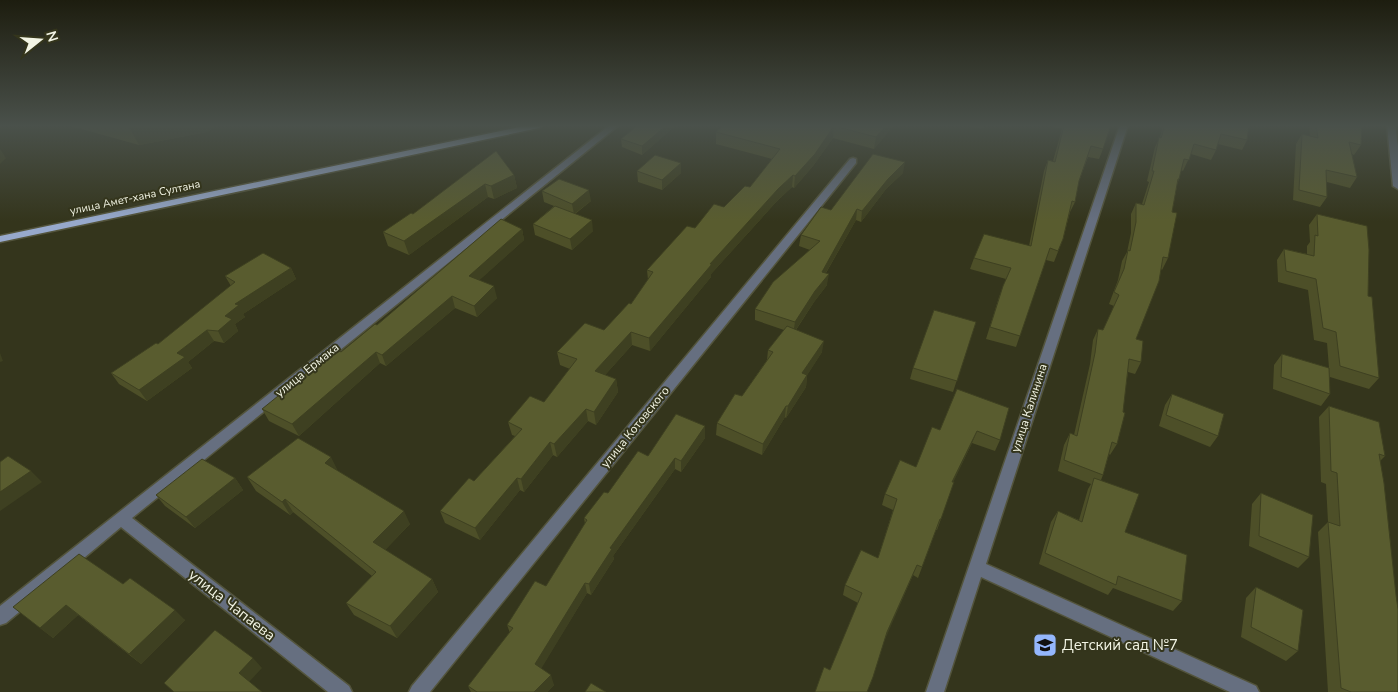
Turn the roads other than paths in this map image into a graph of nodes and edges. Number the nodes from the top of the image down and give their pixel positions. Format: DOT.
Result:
graph roads {
  1 [pos="384,157"];
  2 [pos="573,157"];
  3 [pos="1113,157"];
  4 [pos="1395,157"];
  5 [pos="853,161"];
  6 [pos="1398,186"];
  7 [pos="0,239"];
  8 [pos="121,518"];
  9 [pos="976,568"];
  10 [pos="0,618"];
  11 [pos="343,692"];
  12 [pos="418,692"];
  13 [pos="935,692"];
  14 [pos="1250,692"];
  1 -- 7 [label="main road, улица Амет-хана Султана"];
  2 -- 8 [label="street, улица Ермака"];
  3 -- 9 [label="street, улица Калинина"];
  4 -- 6 [label="street"];
  5 -- 12 [label="street, улица Котовского"];
  8 -- 10 [label="street, улица Ермака"];
  8 -- 11 [label="street, улица Чапаева"];
  9 -- 13 [label="street, улица Калинина"];
  9 -- 14 [label="street"];
}
